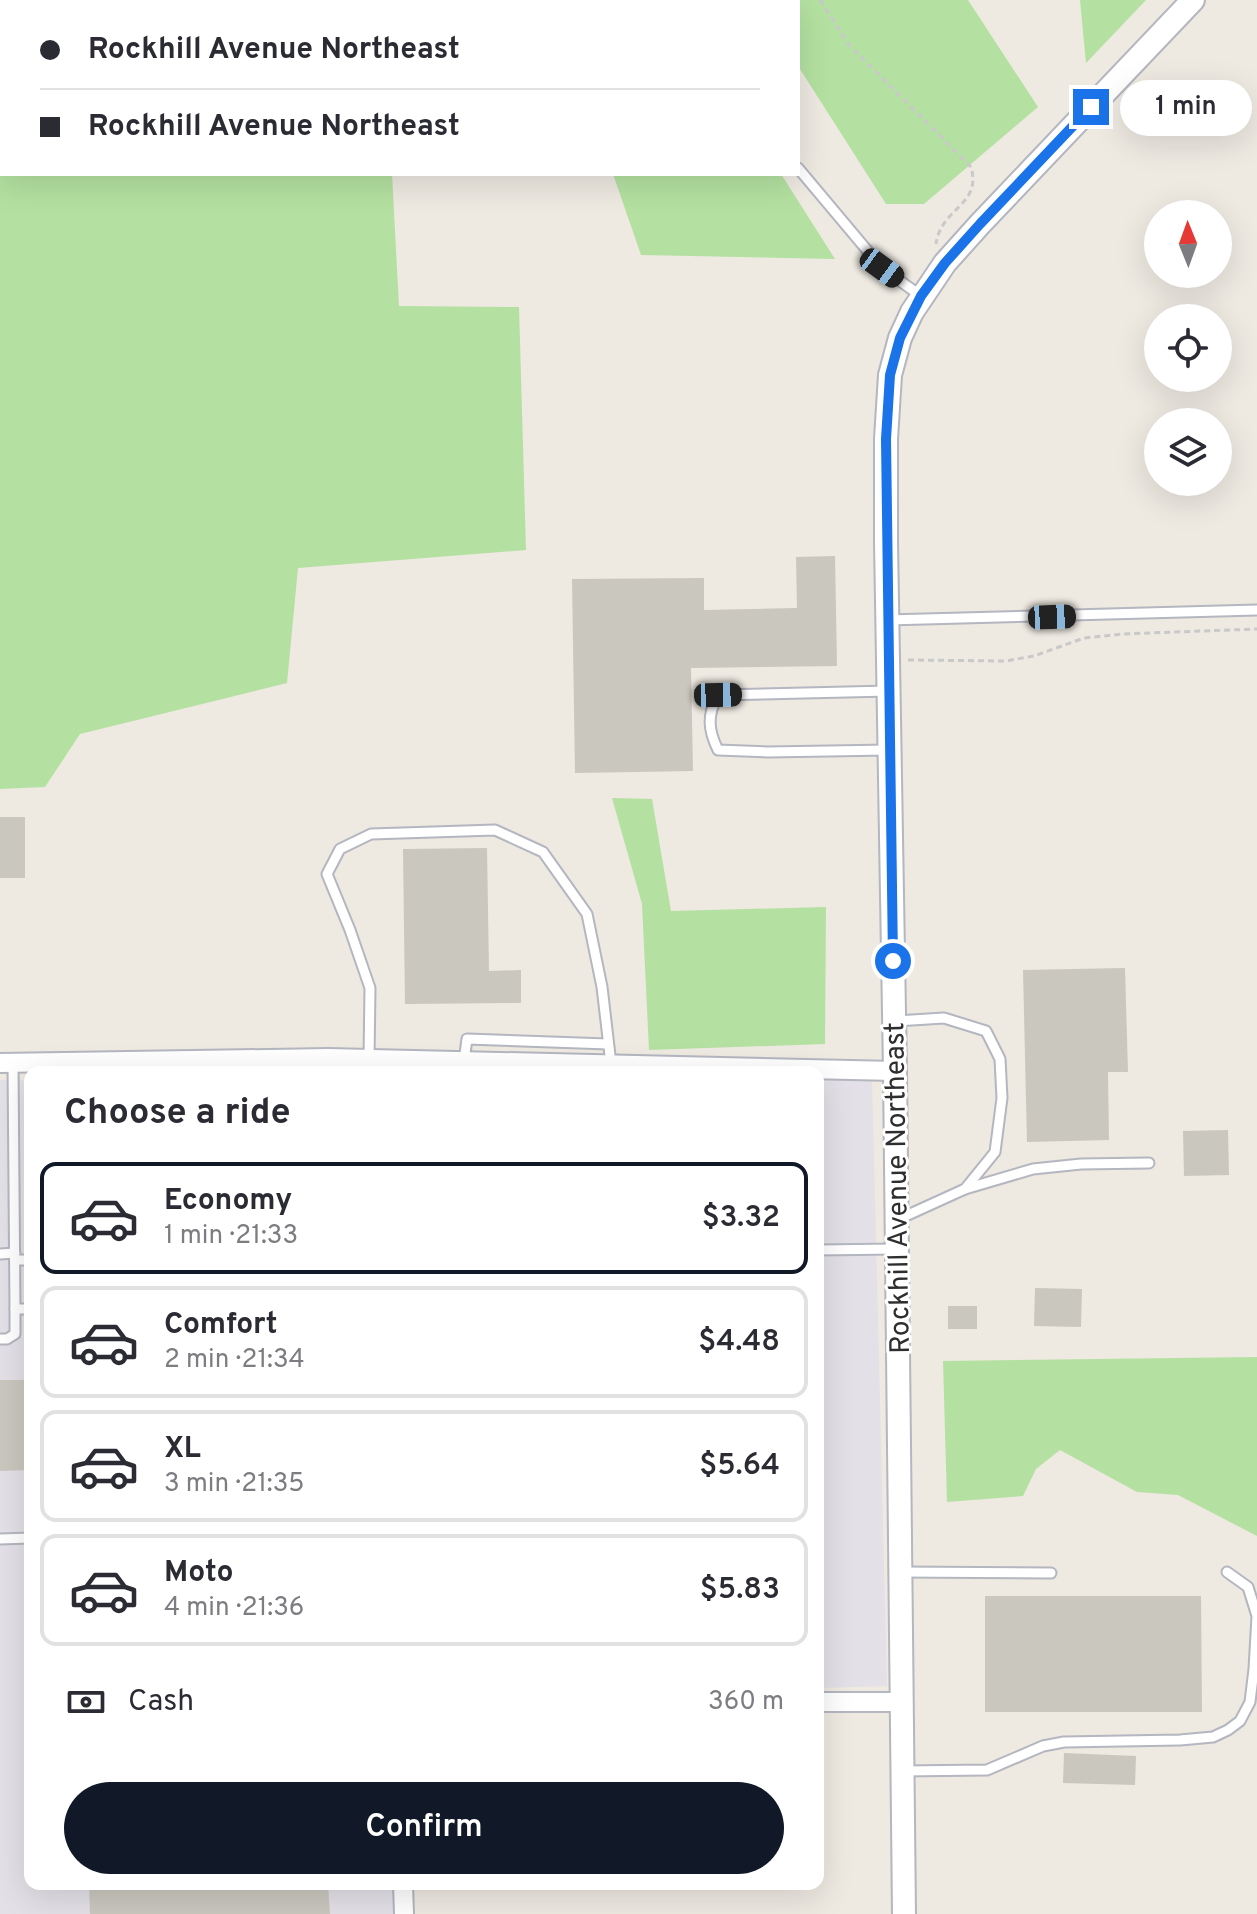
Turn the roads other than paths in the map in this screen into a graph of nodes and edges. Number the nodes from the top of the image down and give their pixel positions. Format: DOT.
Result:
graph roads {
  1 [pos="1193,0"];
  2 [pos="800,170"];
  3 [pos="921,296"];
  4 [pos="1257,610"];
  5 [pos="887,620"];
  6 [pos="889,691"];
  7 [pos="889,750"];
  8 [pos="894,1021"];
  9 [pos="608,1044"];
  10 [pos="369,1059"];
  11 [pos="464,1061"];
  12 [pos="7,1063"];
  13 [pos="611,1064"];
  14 [pos="692,1066"];
  15 [pos="824,1069"];
  16 [pos="895,1071"];
  17 [pos="1149,1163"];
  18 [pos="965,1189"];
  19 [pos="896,1220"];
  20 [pos="896,1249"];
  21 [pos="824,1250"];
  22 [pos="0,1254"];
  23 [pos="15,1257"];
  24 [pos="24,1259"];
  25 [pos="15,1309"];
  26 [pos="24,1309"];
  27 [pos="0,1339"];
  28 [pos="24,1538"];
  29 [pos="0,1539"];
  30 [pos="900,1572"];
  31 [pos="1227,1572"];
  32 [pos="1051,1573"];
  33 [pos="824,1702"];
  34 [pos="901,1702"];
  35 [pos="902,1771"];
  36 [pos="403,1890"];
  37 [pos="404,1914"];
  38 [pos="904,1914"];
  1 -- 3 [label="street, Rockhill Avenue Northeast"];
  2 -- 3 [label="lane"];
  3 -- 5 [label="street, Rockhill Avenue Northeast"];
  4 -- 5 [label="lane"];
  5 -- 6 [label="street, Rockhill Avenue Northeast"];
  6 -- 7 [label="street, Rockhill Avenue Northeast"];
  6 -- 7 [label="lane"];
  7 -- 8 [label="street, Rockhill Avenue Northeast"];
  8 -- 16 [label="street, Rockhill Avenue Northeast"];
  8 -- 18 [label="lane"];
  9 -- 10 [label="lane"];
  9 -- 11 [label="lane"];
  9 -- 13 [label="lane"];
  10 -- 11 [label="street"];
  10 -- 12 [label="street"];
  11 -- 13 [label="street"];
  12 -- 23 [label="lane"];
  13 -- 14 [label="street"];
  15 -- 16 [label="street"];
  16 -- 19 [label="street, Rockhill Avenue Northeast"];
  17 -- 18 [label="lane"];
  18 -- 19 [label="lane"];
  19 -- 20 [label="street, Rockhill Avenue Northeast"];
  20 -- 21 [label="lane"];
  20 -- 30 [label="street, Rockhill Avenue Northeast"];
  22 -- 23 [label="lane"];
  23 -- 24 [label="lane"];
  23 -- 25 [label="lane"];
  25 -- 26 [label="lane"];
  25 -- 27 [label="lane"];
  28 -- 29 [label="lane"];
  30 -- 32 [label="lane"];
  30 -- 34 [label="street, Rockhill Avenue Northeast"];
  31 -- 35 [label="lane"];
  33 -- 34 [label="street"];
  34 -- 35 [label="street, Rockhill Avenue Northeast"];
  35 -- 38 [label="street, Rockhill Avenue Northeast"];
  36 -- 37 [label="street"];
}
